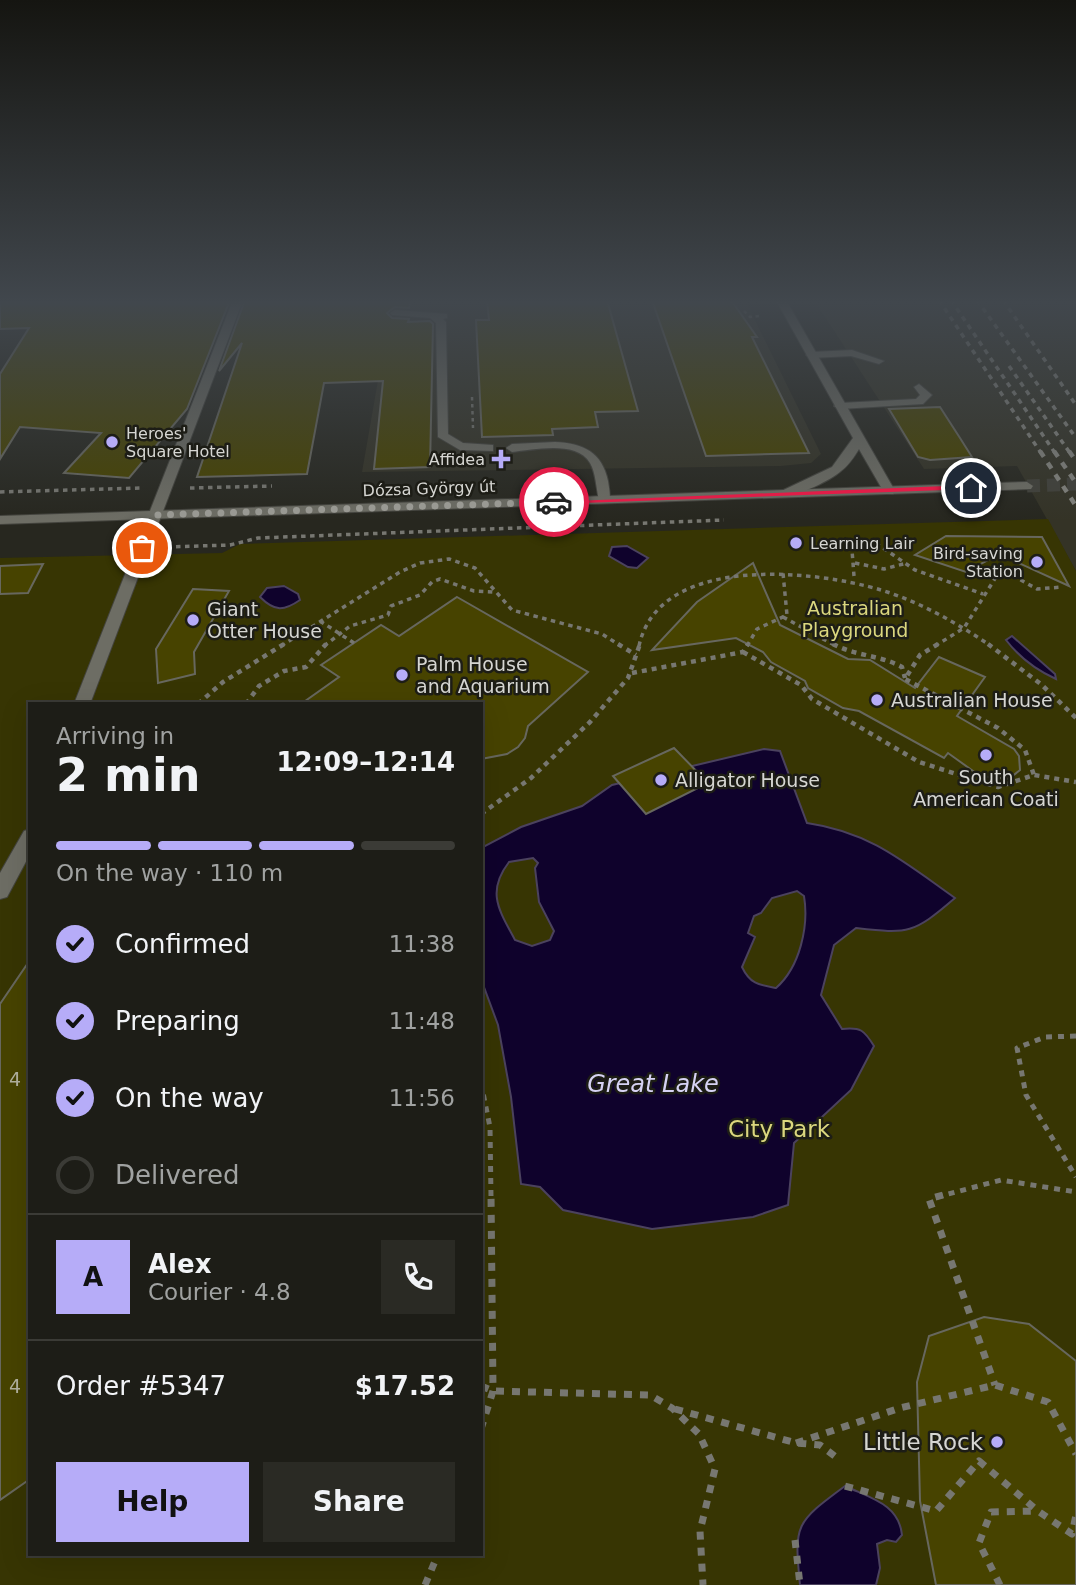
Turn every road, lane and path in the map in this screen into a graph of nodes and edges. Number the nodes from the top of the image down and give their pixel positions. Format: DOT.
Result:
graph roads {
  1 [pos="210,374"];
  2 [pos="441,374"];
  3 [pos="822,374"];
  4 [pos="919,387"];
  5 [pos="840,406"];
  6 [pos="859,438"];
  7 [pos="489,448"];
  8 [pos="512,448"];
  9 [pos="284,486"];
  10 [pos="1027,486"];
  11 [pos="167,488"];
  12 [pos="889,491"];
  13 [pos="0,492"];
  14 [pos="781,494"];
  15 [pos="605,500"];
  16 [pos="156,515"];
  17 [pos="0,520"];
  18 [pos="733,520"];
  19 [pos="142,548"];
  20 [pos="855,563"];
  21 [pos="908,563"];
  22 [pos="783,573"];
  23 [pos="854,576"];
  24 [pos="1062,587"];
  25 [pos="495,592"];
  26 [pos="983,594"];
  27 [pos="783,617"];
  28 [pos="320,621"];
  29 [pos="964,628"];
  30 [pos="340,633"];
  31 [pos="354,643"];
  32 [pos="743,652"];
  33 [pos="636,655"];
  34 [pos="632,673"];
  35 [pos="905,679"];
  36 [pos="83,702"];
  37 [pos="200,702"];
  38 [pos="247,702"];
  39 [pos="1076,718"];
  40 [pos="1034,775"];
  41 [pos="1076,782"];
  42 [pos="483,813"];
  43 [pos="28,840"];
  44 [pos="0,891"];
  45 [pos="1074,1038"];
  46 [pos="483,1092"];
  47 [pos="1076,1177"];
  48 [pos="1076,1192"];
  49 [pos="995,1385"];
  50 [pos="483,1387"];
  51 [pos="493,1391"];
  52 [pos="672,1408"];
  53 [pos="483,1423"];
  54 [pos="796,1443"];
  55 [pos="1076,1454"];
  56 [pos="836,1457"];
  57 [pos="845,1486"];
  58 [pos="1038,1511"];
  59 [pos="1076,1515"];
  60 [pos="795,1540"];
  61 [pos="437,1556"];
  62 [pos="425,1585"];
  63 [pos="703,1585"];
  64 [pos="800,1585"];
  65 [pos="1000,1585"];
  1 -- 11 [label="street"];
  2 -- 7 [label="street"];
  3 -- 5 [label="street"];
  4 -- 5 [label="street"];
  5 -- 6 [label="street"];
  6 -- 12 [label="street"];
  6 -- 14 [label="street"];
  8 -- 15 [label="street"];
  9 -- 11 [label="path"];
  10 -- 12 [label="street, Dózsa György út"];
  11 -- 13 [label="path"];
  11 -- 16 [label="street"];
  12 -- 14 [label="street, Dózsa György út"];
  14 -- 15 [label="street, Dózsa György út"];
  15 -- 16 [label="street, Dózsa György út"];
  16 -- 17 [label="street, Dózsa György út"];
  16 -- 19 [label="street"];
  18 -- 19 [label="path"];
  19 -- 36 [label="street"];
  20 -- 21 [label="path"];
  20 -- 21 [label="path"];
  20 -- 23 [label="path"];
  21 -- 26 [label="path"];
  22 -- 27 [label="path"];
  22 -- 29 [label="path"];
  22 -- 33 [label="path"];
  24 -- 26 [label="path"];
  25 -- 28 [label="path"];
  25 -- 30 [label="path"];
  25 -- 33 [label="path"];
  26 -- 29 [label="path"];
  27 -- 32 [label="path"];
  27 -- 35 [label="path"];
  28 -- 30 [label="path"];
  28 -- 37 [label="path"];
  29 -- 35 [label="path"];
  29 -- 39 [label="path"];
  30 -- 31 [label="path"];
  30 -- 38 [label="path"];
  32 -- 34 [label="path"];
  32 -- 40 [label="path"];
  33 -- 34 [label="path"];
  34 -- 42 [label="path"];
  35 -- 40 [label="path"];
  40 -- 41 [label="path"];
  43 -- 44 [label="street"];
  45 -- 47 [label="path"];
  46 -- 51 [label="path"];
  48 -- 49 [label="path"];
  49 -- 54 [label="path"];
  49 -- 55 [label="path"];
  50 -- 51 [label="path"];
  51 -- 52 [label="path"];
  51 -- 53 [label="path"];
  52 -- 54 [label="path"];
  52 -- 63 [label="path"];
  54 -- 56 [label="path"];
  57 -- 58 [label="path"];
  58 -- 59 [label="path"];
  58 -- 65 [label="path"];
  60 -- 64 [label="path"];
  61 -- 62 [label="path"];
}
